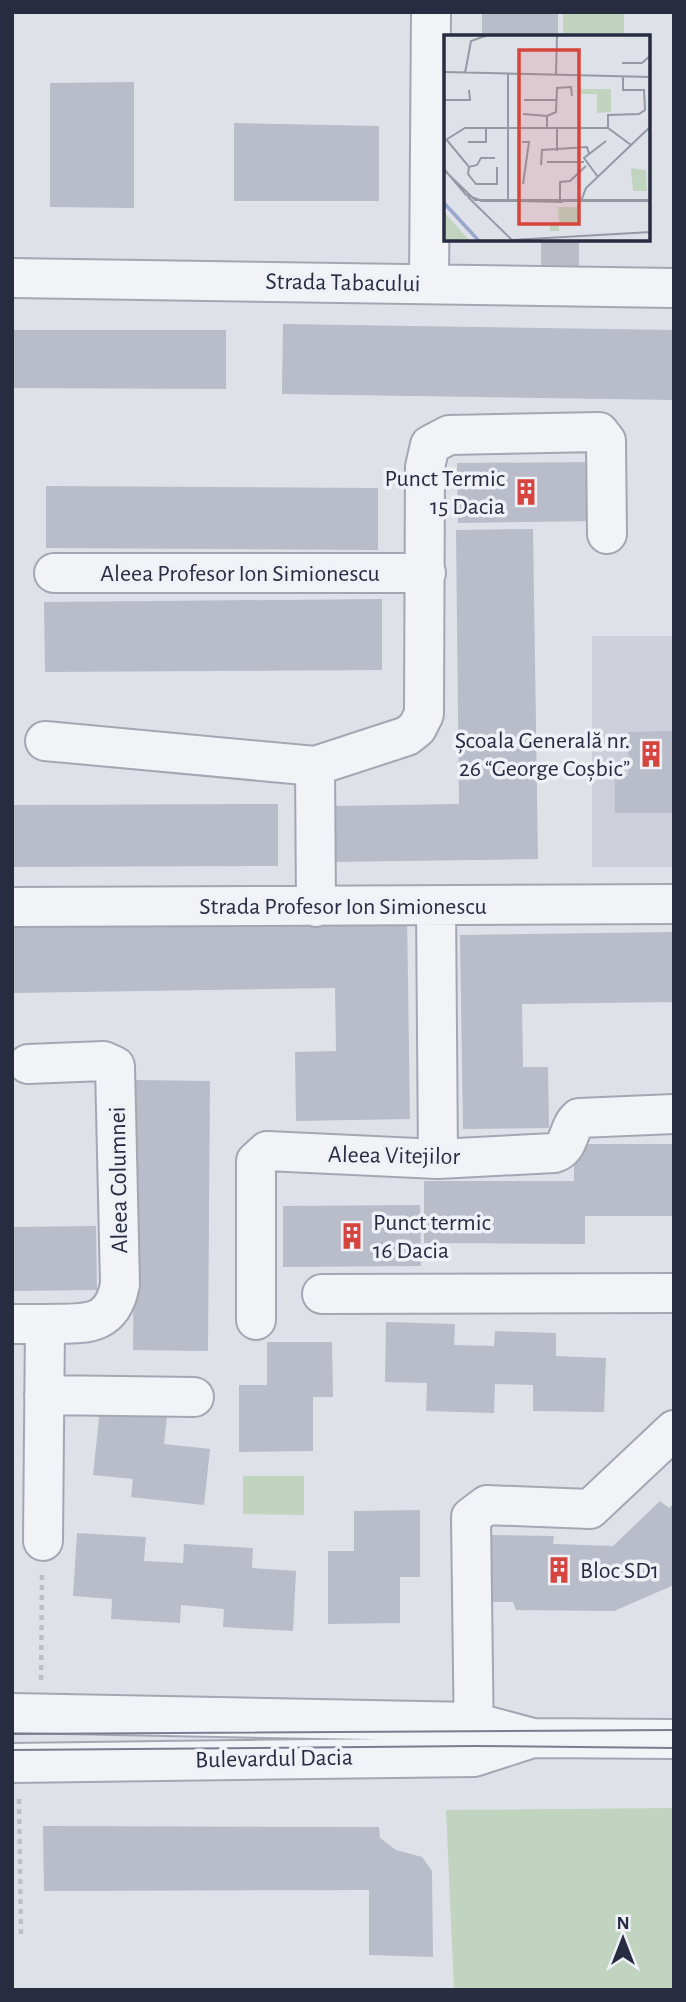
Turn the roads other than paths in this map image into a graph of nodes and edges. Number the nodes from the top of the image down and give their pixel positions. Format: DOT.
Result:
graph roads {
  1 [pos="431,12"];
  2 [pos="12,278"];
  3 [pos="429,283"];
  4 [pos="674,288"];
  5 [pos="607,534"];
  6 [pos="54,573"];
  7 [pos="426,573"];
  8 [pos="45,741"];
  9 [pos="315,766"];
  10 [pos="674,904"];
  11 [pos="436,906"];
  12 [pos="12,907"];
  13 [pos="316,907"];
  14 [pos="28,1064"];
  15 [pos="674,1114"];
  16 [pos="438,1159"];
  17 [pos="674,1293"];
  18 [pos="322,1294"];
  19 [pos="256,1320"];
  20 [pos="28,1324"];
  21 [pos="44,1395"];
  22 [pos="194,1396"];
  23 [pos="674,1430"];
  24 [pos="43,1541"];
  25 [pos="12,1713"];
  26 [pos="674,1739"];
  27 [pos="474,1740"];
  28 [pos="16,1781"];
  1 -- 3 [label="street"];
  2 -- 3 [label="street, Strada Tabacului"];
  3 -- 4 [label="street, Strada Tabacului"];
  5 -- 7 [label="street"];
  6 -- 7 [label="street, Aleea Profesor Ion Simionescu"];
  7 -- 9 [label="street"];
  8 -- 9 [label="street"];
  9 -- 13 [label="street"];
  10 -- 11 [label="street, Strada Profesor Ion Simionescu"];
  11 -- 13 [label="street, Strada Profesor Ion Simionescu"];
  11 -- 16 [label="street"];
  12 -- 13 [label="street, Strada Profesor Ion Simionescu"];
  14 -- 20 [label="street, Aleea Columnei"];
  15 -- 16 [label="street, Aleea Vitejilor"];
  16 -- 19 [label="street, Aleea Vitejilor"];
  17 -- 18 [label="street"];
  20 -- 21 [label="street, Aleea Columnei"];
  21 -- 22 [label="street"];
  21 -- 24 [label="street, Aleea Columnei"];
  23 -- 27 [label="street"];
  25 -- 27 [label="street, Bulevardul Dacia"];
  26 -- 27 [label="street, Bulevardul Dacia"];
  27 -- 28 [label="street, Bulevardul Dacia"];
}
